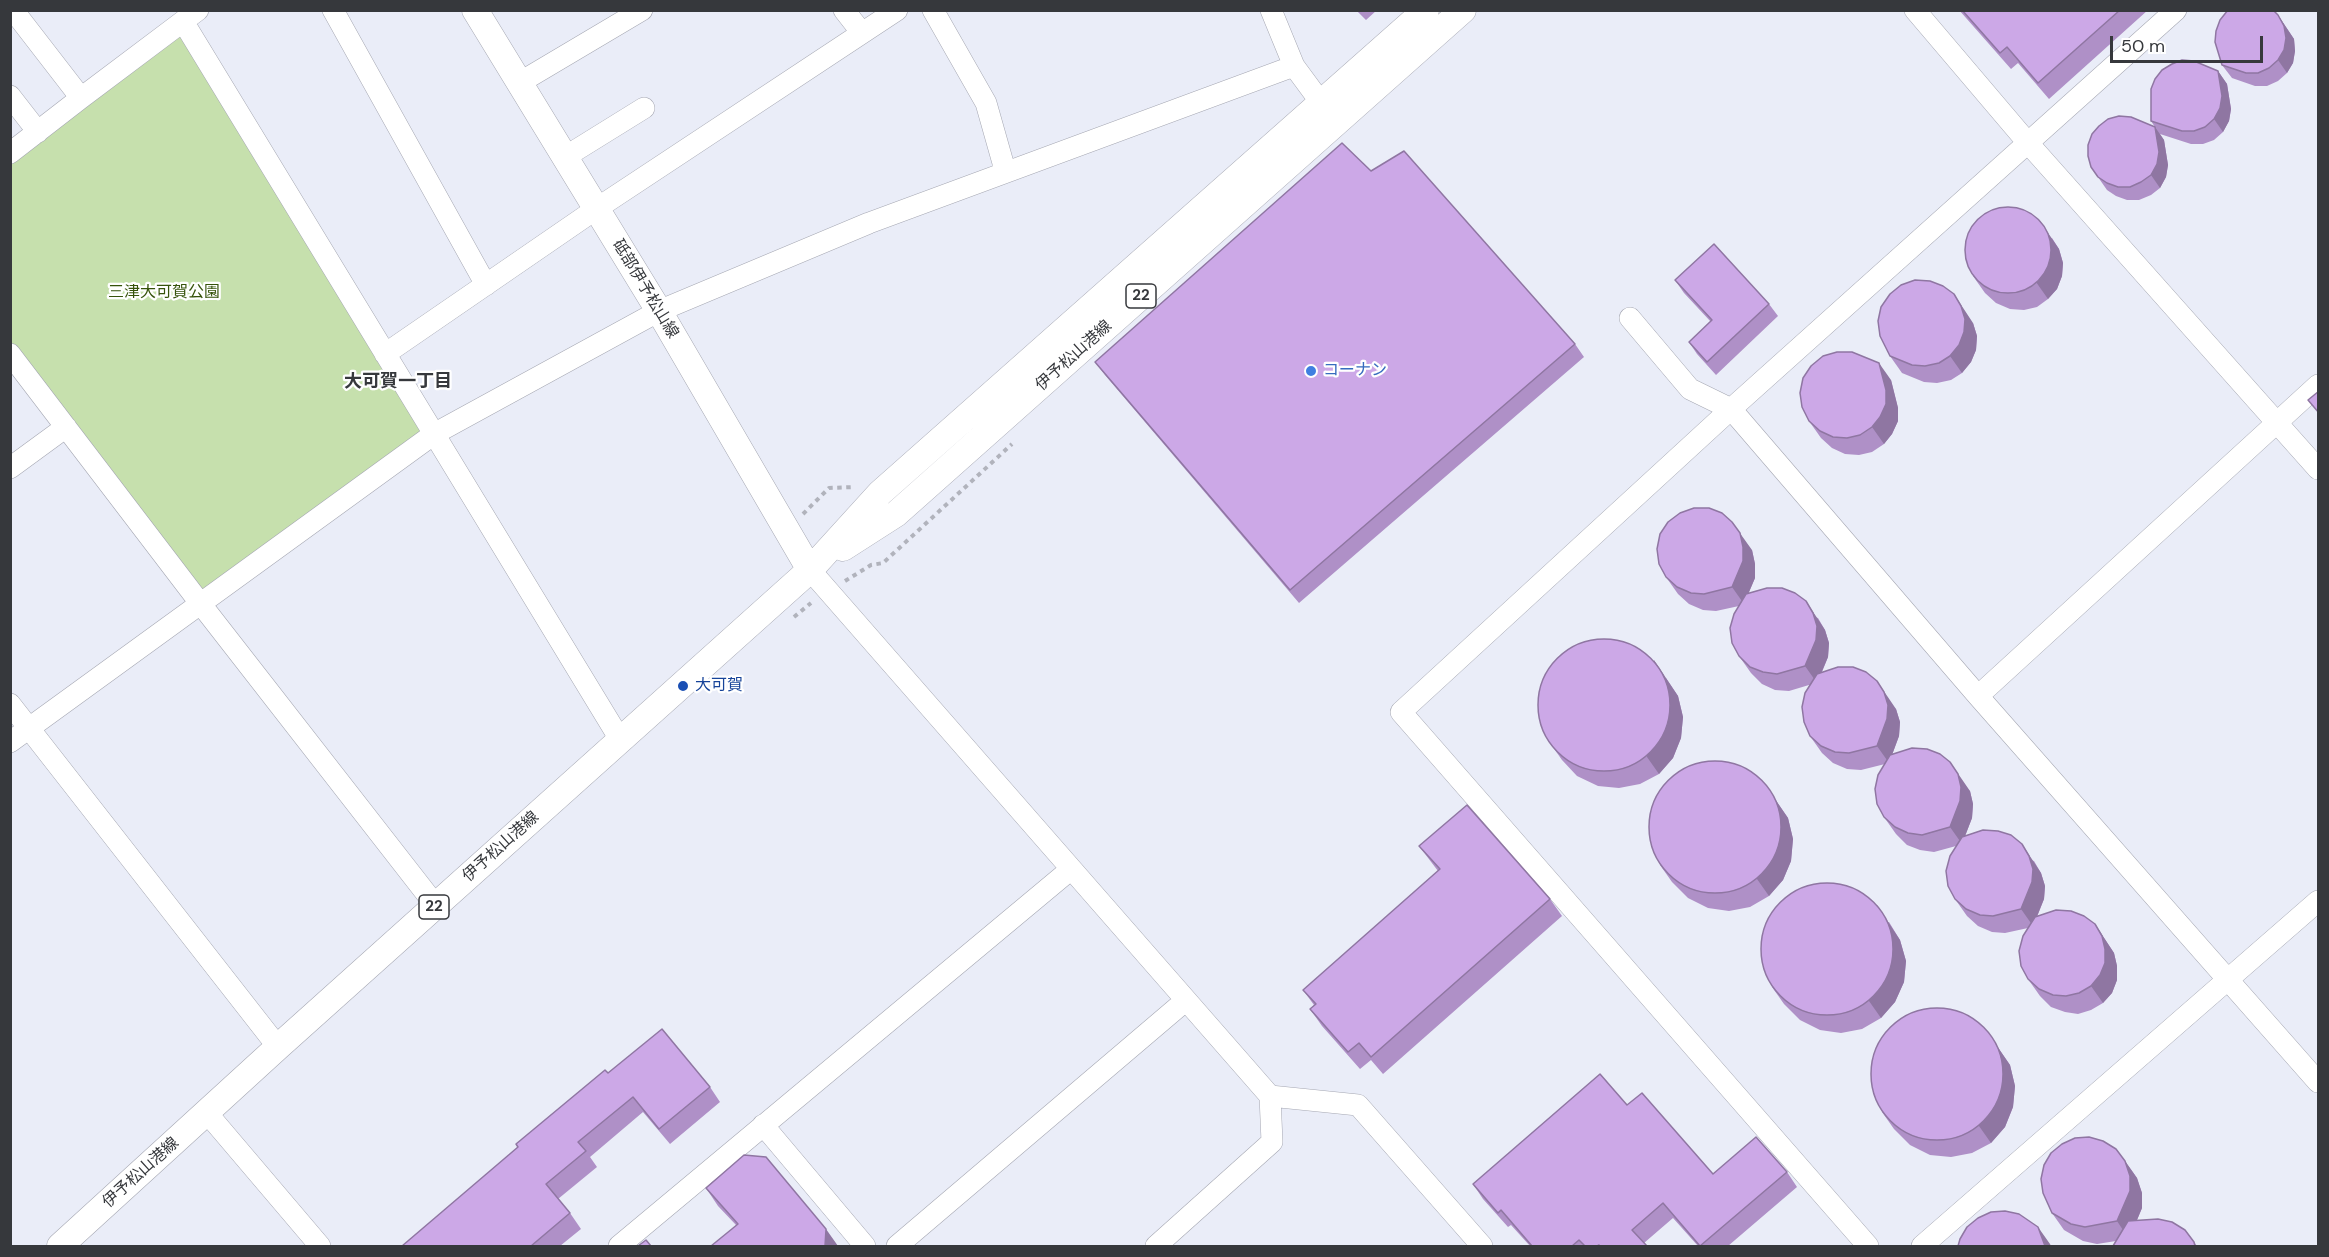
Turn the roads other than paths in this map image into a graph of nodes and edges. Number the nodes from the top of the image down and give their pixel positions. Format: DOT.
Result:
graph roads {
  1 [pos="13,10"];
  2 [pos="333,10"];
  3 [pos="475,10"];
  4 [pos="642,10"];
  5 [pos="844,10"];
  6 [pos="897,10"];
  7 [pos="933,10"];
  8 [pos="1271,10"];
  9 [pos="1426,10"];
  10 [pos="1463,10"];
  11 [pos="1915,10"];
  12 [pos="2176,10"];
  13 [pos="191,17"];
  14 [pos="862,33"];
  15 [pos="1294,66"];
  16 [pos="519,83"];
  17 [pos="10,96"];
  18 [pos="81,98"];
  19 [pos="1322,104"];
  20 [pos="644,108"];
  21 [pos="38,132"];
  22 [pos="2028,143"];
  23 [pos="10,153"];
  24 [pos="565,157"];
  25 [pos="1003,172"];
  26 [pos="596,209"];
  27 [pos="486,285"];
  28 [pos="659,311"];
  29 [pos="1630,318"];
  30 [pos="10,354"];
  31 [pos="385,354"];
  32 [pos="2319,385"];
  33 [pos="1731,409"];
  34 [pos="2277,422"];
  35 [pos="66,427"];
  36 [pos="434,434"];
  37 [pos="10,468"];
  38 [pos="2319,469"];
  39 [pos="810,570"];
  40 [pos="200,603"];
  41 [pos="1978,696"];
  42 [pos="10,704"];
  43 [pos="29,728"];
  44 [pos="621,741"];
  45 [pos="10,742"];
  46 [pos="1070,870"];
  47 [pos="2319,901"];
  48 [pos="436,906"];
  49 [pos="2228,979"];
  50 [pos="1185,1001"];
  51 [pos="278,1047"];
  52 [pos="2319,1082"];
  53 [pos="1270,1096"];
  54 [pos="207,1113"];
  55 [pos="763,1125"];
  56 [pos="60,1246"];
  57 [pos="320,1246"];
  58 [pos="618,1246"];
  59 [pos="865,1246"];
  60 [pos="897,1246"];
  61 [pos="1156,1246"];
  62 [pos="1482,1246"];
  63 [pos="1868,1246"];
  64 [pos="1922,1246"];
  1 -- 18 [label="street"];
  2 -- 27 [label="street"];
  3 -- 16 [label="main road, 砥部伊予松山線"];
  4 -- 16 [label="street"];
  5 -- 14 [label="street"];
  6 -- 14 [label="street"];
  7 -- 25 [label="street"];
  8 -- 15 [label="street"];
  9 -- 19 [label="main road, 伊予松山港線 / 22"];
  10 -- 39 [label="main road, 伊予松山港線 / 22"];
  11 -- 22 [label="street"];
  12 -- 22 [label="street"];
  13 -- 18 [label="street"];
  13 -- 31 [label="street"];
  14 -- 26 [label="street"];
  15 -- 19 [label="street"];
  15 -- 25 [label="street"];
  16 -- 24 [label="main road, 砥部伊予松山線"];
  17 -- 21 [label="street"];
  18 -- 21 [label="street"];
  19 -- 39 [label="main road, 伊予松山港線 / 22"];
  20 -- 24 [label="street"];
  21 -- 23 [label="street"];
  22 -- 33 [label="street"];
  22 -- 34 [label="street"];
  24 -- 26 [label="main road, 砥部伊予松山線"];
  25 -- 28 [label="street"];
  26 -- 27 [label="street"];
  26 -- 28 [label="main road, 砥部伊予松山線"];
  27 -- 31 [label="street"];
  28 -- 36 [label="street"];
  28 -- 39 [label="main road, 砥部伊予松山線"];
  29 -- 33 [label="street"];
  30 -- 35 [label="street"];
  31 -- 36 [label="street"];
  32 -- 34 [label="street"];
  33 -- 41 [label="street"];
  33 -- 63 [label="street"];
  34 -- 38 [label="street"];
  34 -- 41 [label="street"];
  35 -- 37 [label="street"];
  35 -- 40 [label="street"];
  36 -- 40 [label="street"];
  36 -- 44 [label="street"];
  39 -- 44 [label="main road, 伊予松山港線 / 22"];
  39 -- 46 [label="street"];
  40 -- 43 [label="street"];
  40 -- 48 [label="street"];
  41 -- 49 [label="street"];
  42 -- 43 [label="street"];
  43 -- 45 [label="street"];
  43 -- 51 [label="street"];
  44 -- 48 [label="main road, 伊予松山港線 / 22"];
  46 -- 50 [label="street"];
  46 -- 55 [label="street"];
  47 -- 49 [label="street"];
  48 -- 51 [label="main road, 伊予松山港線 / 22"];
  49 -- 52 [label="street"];
  49 -- 64 [label="street"];
  50 -- 53 [label="street"];
  50 -- 60 [label="street"];
  51 -- 54 [label="main road, 伊予松山港線 / 22"];
  53 -- 61 [label="street"];
  53 -- 62 [label="street"];
  54 -- 56 [label="main road, 伊予松山港線 / 22"];
  54 -- 57 [label="street"];
  55 -- 58 [label="street"];
  55 -- 59 [label="street"];
}
